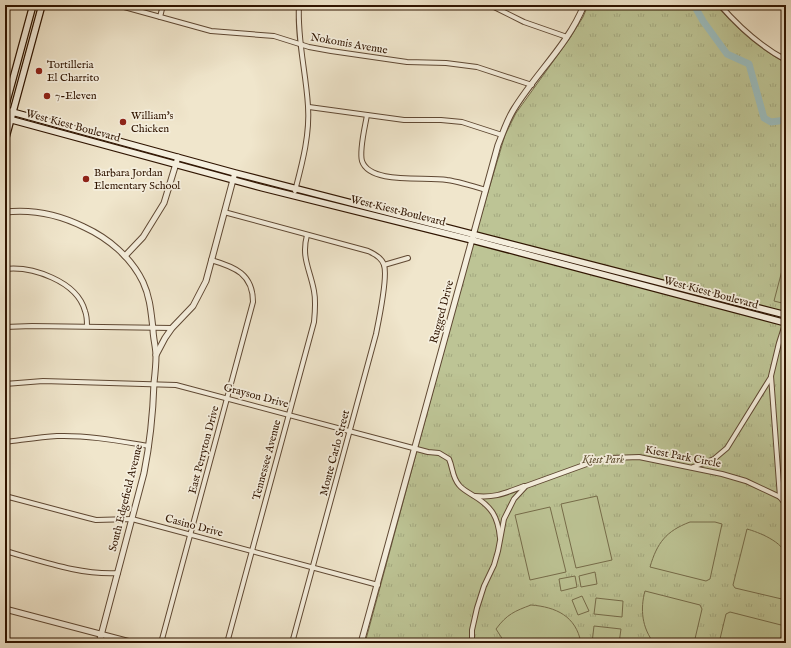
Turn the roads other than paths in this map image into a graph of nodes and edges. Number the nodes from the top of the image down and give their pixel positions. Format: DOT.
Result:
graph roads {
  1 [pos="33,5"];
  2 [pos="42,5"];
  3 [pos="116,5"];
  4 [pos="163,5"];
  5 [pos="299,5"];
  6 [pos="411,5"];
  7 [pos="429,5"];
  8 [pos="490,5"];
  9 [pos="584,5"];
  10 [pos="720,5"];
  11 [pos="160,17"];
  12 [pos="567,37"];
  13 [pos="301,44"];
  14 [pos="20,55"];
  15 [pos="28,58"];
  16 [pos="786,60"];
  17 [pos="532,85"];
  18 [pos="308,107"];
  19 [pos="5,109"];
  20 [pos="13,113"];
  21 [pos="367,115"];
  22 [pos="8,119"];
  23 [pos="93,134"];
  24 [pos="502,135"];
  25 [pos="5,140"];
  26 [pos="91,141"];
  27 [pos="136,146"];
  28 [pos="134,153"];
  29 [pos="178,157"];
  30 [pos="177,165"];
  31 [pos="235,173"];
  32 [pos="233,180"];
  33 [pos="296,188"];
  34 [pos="486,190"];
  35 [pos="294,195"];
  36 [pos="384,210"];
  37 [pos="5,212"];
  38 [pos="224,212"];
  39 [pos="382,217"];
  40 [pos="473,234"];
  41 [pos="307,235"];
  42 [pos="472,240"];
  43 [pos="125,256"];
  44 [pos="408,258"];
  45 [pos="211,260"];
  46 [pos="384,265"];
  47 [pos="5,269"];
  48 [pos="786,314"];
  49 [pos="786,322"];
  50 [pos="87,326"];
  51 [pos="5,327"];
  52 [pos="153,328"];
  53 [pos="172,328"];
  54 [pos="156,356"];
  55 [pos="771,376"];
  56 [pos="5,384"];
  57 [pos="154,384"];
  58 [pos="228,398"];
  59 [pos="289,414"];
  60 [pos="350,431"];
  61 [pos="5,442"];
  62 [pos="149,446"];
  63 [pos="415,448"];
  64 [pos="692,467"];
  65 [pos="526,486"];
  66 [pos="5,496"];
  67 [pos="475,496"];
  68 [pos="780,497"];
  69 [pos="786,505"];
  70 [pos="132,519"];
  71 [pos="190,534"];
  72 [pos="500,538"];
  73 [pos="5,551"];
  74 [pos="252,551"];
  75 [pos="313,567"];
  76 [pos="118,573"];
  77 [pos="378,584"];
  78 [pos="5,609"];
  79 [pos="101,634"];
  80 [pos="99,643"];
  81 [pos="134,643"];
  82 [pos="161,643"];
  83 [pos="227,643"];
  84 [pos="292,643"];
  85 [pos="361,643"];
  86 [pos="472,643"];
  1 -- 14 [label="main road"];
  2 -- 15 [label="main road"];
  3 -- 11 [label="street, Nokomis Avenue"];
  4 -- 11 [label="street"];
  5 -- 13 [label="street"];
  6 -- 7 [label="street"];
  8 -- 12 [label="street"];
  9 -- 12 [label="street, Rugged Drive"];
  10 -- 16 [label="street"];
  11 -- 13 [label="street, Nokomis Avenue"];
  12 -- 17 [label="street, Rugged Drive"];
  13 -- 17 [label="street, Nokomis Avenue"];
  13 -- 18 [label="street"];
  14 -- 15 [label="main road"];
  14 -- 19 [label="main road"];
  15 -- 20 [label="main road"];
  17 -- 24 [label="street, Rugged Drive"];
  18 -- 21 [label="street"];
  18 -- 33 [label="street"];
  19 -- 20 [label="main road, West Kiest Boulevard"];
  20 -- 22 [label="main road"];
  20 -- 23 [label="main road, West Kiest Boulevard"];
  21 -- 24 [label="street"];
  21 -- 34 [label="street"];
  22 -- 25 [label="main road"];
  22 -- 26 [label="main road, West Kiest Boulevard"];
  23 -- 26 [label="main road"];
  23 -- 27 [label="main road, West Kiest Boulevard"];
  24 -- 34 [label="street, Rugged Drive"];
  26 -- 28 [label="main road, West Kiest Boulevard"];
  27 -- 28 [label="main road"];
  27 -- 29 [label="main road, West Kiest Boulevard"];
  28 -- 30 [label="main road, West Kiest Boulevard"];
  29 -- 30 [label="street"];
  29 -- 31 [label="main road, West Kiest Boulevard"];
  30 -- 32 [label="main road, West Kiest Boulevard"];
  30 -- 43 [label="street"];
  31 -- 32 [label="street, South Edgefield Avenue"];
  31 -- 33 [label="main road, West Kiest Boulevard"];
  32 -- 35 [label="main road, West Kiest Boulevard"];
  32 -- 38 [label="street, South Edgefield Avenue"];
  33 -- 35 [label="street"];
  33 -- 36 [label="main road, West Kiest Boulevard"];
  34 -- 40 [label="street, Rugged Drive"];
  35 -- 39 [label="main road, West Kiest Boulevard"];
  36 -- 39 [label="main road"];
  36 -- 40 [label="main road, West Kiest Boulevard"];
  37 -- 43 [label="street, South Edgefield Avenue"];
  38 -- 41 [label="street"];
  38 -- 45 [label="street, South Edgefield Avenue"];
  39 -- 42 [label="main road, West Kiest Boulevard"];
  40 -- 42 [label="street, Rugged Drive"];
  40 -- 48 [label="main road, West Kiest Boulevard"];
  41 -- 46 [label="street"];
  41 -- 59 [label="street, Tennessee Avenue"];
  42 -- 49 [label="main road, West Kiest Boulevard"];
  42 -- 63 [label="street, Rugged Drive"];
  43 -- 52 [label="street, South Edgefield Avenue"];
  44 -- 46 [label="street"];
  45 -- 53 [label="street, South Edgefield Avenue"];
  45 -- 58 [label="street, East Perryton Drive"];
  46 -- 60 [label="street, Monte Carlo Street"];
  47 -- 50 [label="street"];
  49 -- 55 [label="street"];
  50 -- 51 [label="street"];
  50 -- 52 [label="street"];
  52 -- 53 [label="street"];
  52 -- 54 [label="street, South Edgefield Avenue"];
  53 -- 54 [label="street, South Edgefield Avenue"];
  54 -- 57 [label="street, South Edgefield Avenue"];
  55 -- 64 [label="street"];
  55 -- 68 [label="street"];
  56 -- 57 [label="street, Grayson Drive"];
  57 -- 58 [label="street, Grayson Drive"];
  57 -- 62 [label="street, South Edgefield Avenue"];
  58 -- 59 [label="street, Grayson Drive"];
  58 -- 71 [label="street, East Perryton Drive"];
  59 -- 60 [label="street, Grayson Drive"];
  59 -- 74 [label="street, Tennessee Avenue"];
  60 -- 63 [label="street, Grayson Drive"];
  60 -- 75 [label="street, Monte Carlo Street"];
  61 -- 62 [label="street"];
  62 -- 70 [label="street, South Edgefield Avenue"];
  63 -- 67 [label="street, Grayson Drive"];
  63 -- 77 [label="street, Rugged Drive"];
  64 -- 65 [label="street, Kiest Park Circle"];
  64 -- 68 [label="street, Kiest Park Circle"];
  65 -- 67 [label="street"];
  65 -- 72 [label="street, Kiest Park Circle"];
  66 -- 70 [label="street, Casino Drive"];
  67 -- 72 [label="street, Grayson Drive"];
  68 -- 69 [label="street, Kiest Park Circle"];
  70 -- 71 [label="street, Casino Drive"];
  70 -- 76 [label="street, South Edgefield Avenue"];
  71 -- 74 [label="street, Casino Drive"];
  71 -- 82 [label="street, East Perryton Drive"];
  72 -- 86 [label="street, Kiest Park Circle"];
  73 -- 76 [label="street"];
  74 -- 75 [label="street, Casino Drive"];
  74 -- 83 [label="street, Tennessee Avenue"];
  75 -- 77 [label="street, Casino Drive"];
  75 -- 84 [label="street, Monte Carlo Street"];
  76 -- 79 [label="street, South Edgefield Avenue"];
  77 -- 85 [label="street, Rugged Drive"];
  78 -- 79 [label="street"];
  79 -- 80 [label="street, South Edgefield Avenue"];
  79 -- 81 [label="street"];
}
